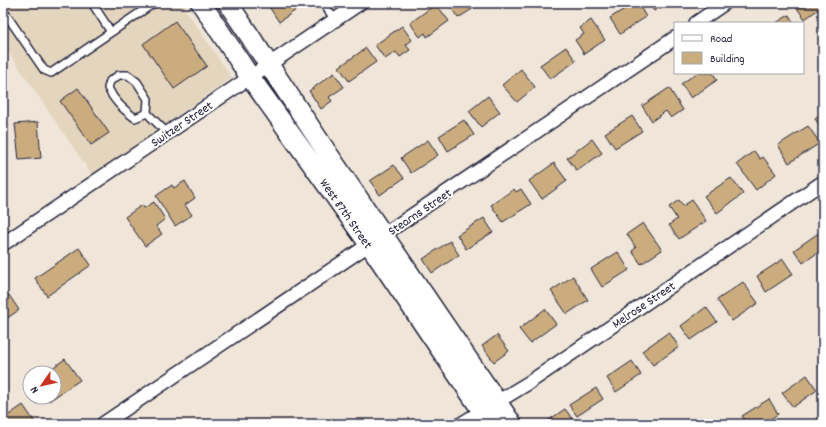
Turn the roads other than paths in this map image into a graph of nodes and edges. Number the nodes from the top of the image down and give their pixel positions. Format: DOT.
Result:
graph roads {
  1 [pos="92,3"];
  2 [pos="154,3"];
  3 [pos="201,3"];
  4 [pos="228,3"];
  5 [pos="323,3"];
  6 [pos="360,3"];
  7 [pos="725,3"];
  8 [pos="3,10"];
  9 [pos="335,20"];
  10 [pos="697,22"];
  11 [pos="111,32"];
  12 [pos="674,39"];
  13 [pos="269,64"];
  14 [pos="250,77"];
  15 [pos="147,113"];
  16 [pos="167,133"];
  17 [pos="823,182"];
  18 [pos="376,240"];
  19 [pos="3,244"];
  20 [pos="490,413"];
  21 [pos="102,424"];
  22 [pos="461,424"];
  23 [pos="512,424"];
  1 -- 11 [label="lane"];
  2 -- 11 [label="lane"];
  3 -- 14 [label="main road, West 87th Street"];
  4 -- 13 [label="main road, West 87th Street"];
  5 -- 9 [label="lane"];
  6 -- 9 [label="street, Switzer Street"];
  7 -- 10 [label="street"];
  8 -- 11 [label="lane"];
  9 -- 13 [label="street, Switzer Street"];
  12 -- 18 [label="street, Stearns Street"];
  13 -- 14 [label="street, Switzer Street"];
  13 -- 18 [label="main road, West 87th Street"];
  14 -- 16 [label="street, Switzer Street"];
  14 -- 18 [label="main road, West 87th Street"];
  15 -- 15 [label="lane"];
  15 -- 16 [label="lane"];
  16 -- 19 [label="street, Switzer Street"];
  17 -- 20 [label="street, Melrose Street"];
  18 -- 20 [label="main road, West 87th Street"];
  18 -- 21 [label="street, Stearns Street"];
  20 -- 22 [label="street, Melrose Street"];
  20 -- 23 [label="main road, West 87th Street"];
}
